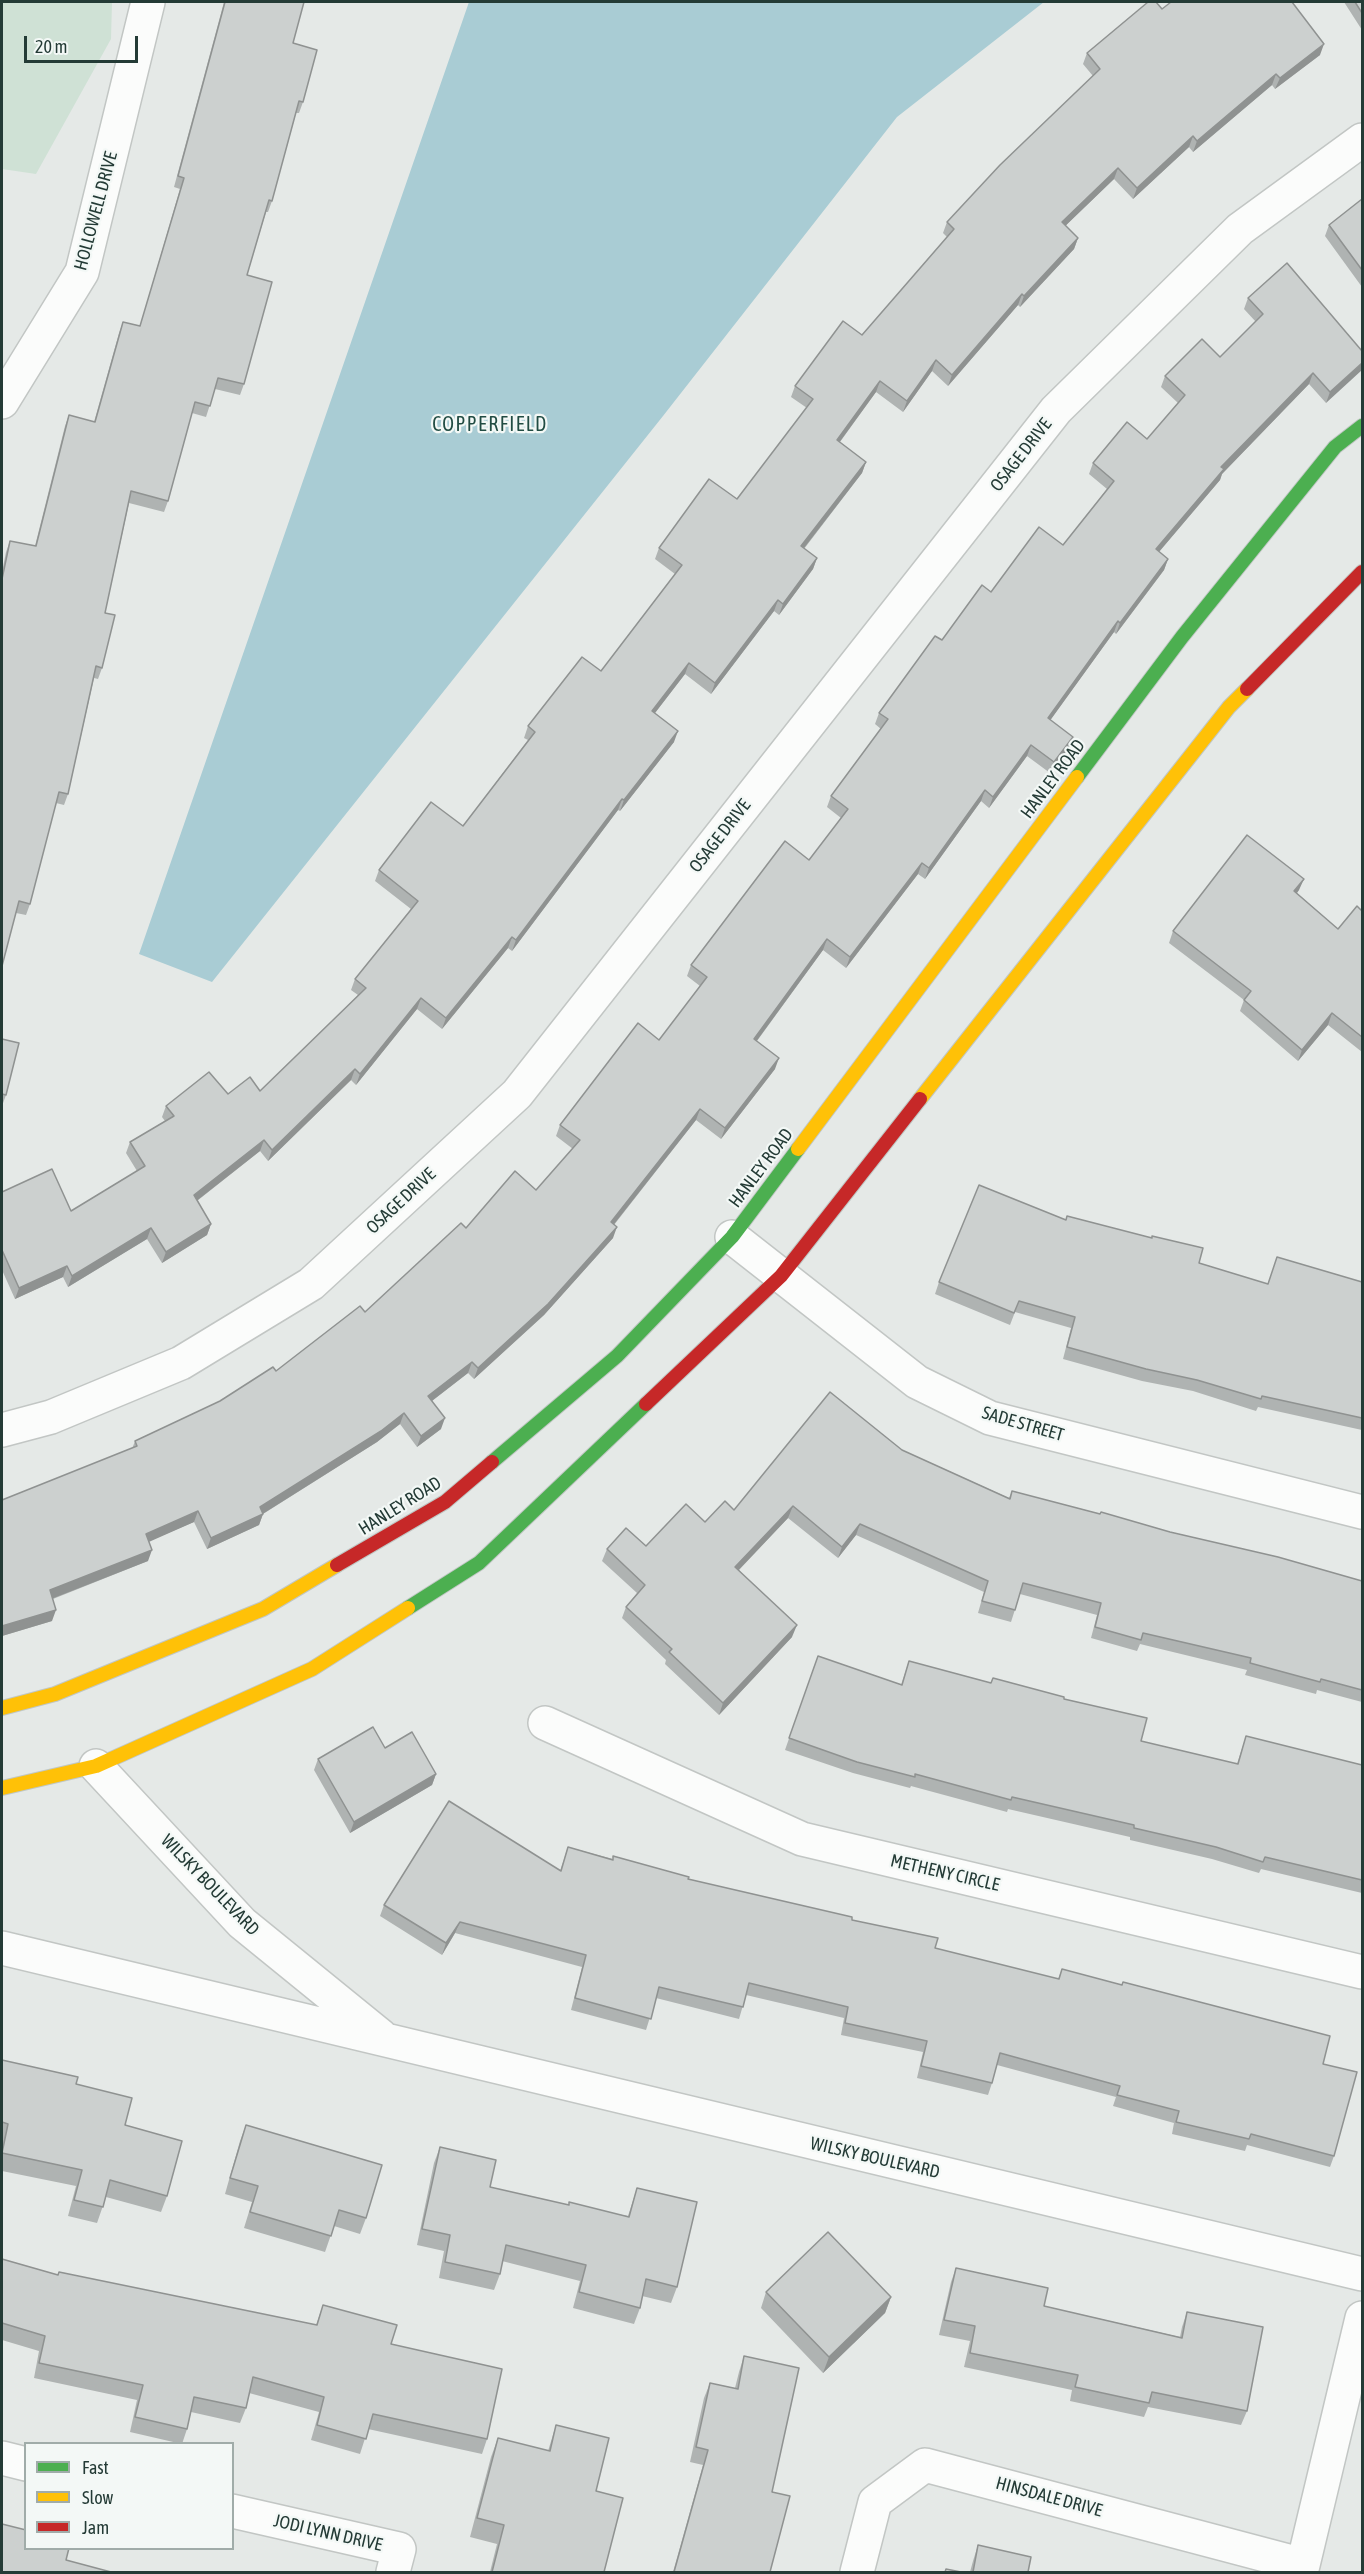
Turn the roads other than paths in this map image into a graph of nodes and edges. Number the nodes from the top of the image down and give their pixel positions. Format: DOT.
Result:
graph roads {
  1 [pos="148,2"];
  2 [pos="1362,140"];
  3 [pos="2,402"];
  4 [pos="1362,426"];
  5 [pos="1362,572"];
  6 [pos="732,1237"];
  7 [pos="781,1276"];
  8 [pos="2,1430"];
  9 [pos="1362,1512"];
  10 [pos="2,1708"];
  11 [pos="545,1723"];
  12 [pos="96,1766"];
  13 [pos="2,1788"];
  14 [pos="2,1948"];
  15 [pos="1362,1972"];
  16 [pos="387,2041"];
  17 [pos="1362,2274"];
  18 [pos="1362,2318"];
  19 [pos="2,2458"];
  20 [pos="24,2463"];
  21 [pos="234,2511"];
  22 [pos="1302,2569"];
  23 [pos="393,2572"];
  24 [pos="857,2572"];
  1 -- 3 [label="street, HOLLOWELL DRIVE"];
  2 -- 8 [label="street, OSAGE DRIVE"];
  4 -- 6 [label="main road, HANLEY ROAD"];
  5 -- 7 [label="main road"];
  6 -- 7 [label="street, SADE STREET"];
  6 -- 10 [label="main road, HANLEY ROAD"];
  7 -- 9 [label="street, SADE STREET"];
  7 -- 12 [label="main road"];
  11 -- 15 [label="street, METHENY CIRCLE"];
  12 -- 13 [label="main road"];
  12 -- 16 [label="street, WILSKY BOULEVARD"];
  14 -- 16 [label="street, WILSKY BOULEVARD"];
  16 -- 17 [label="street, WILSKY BOULEVARD"];
  18 -- 22 [label="street, HINSDALE DRIVE"];
  19 -- 20 [label="street"];
  21 -- 23 [label="street, JODI LYNN DRIVE"];
  22 -- 24 [label="street, HINSDALE DRIVE"];
}
